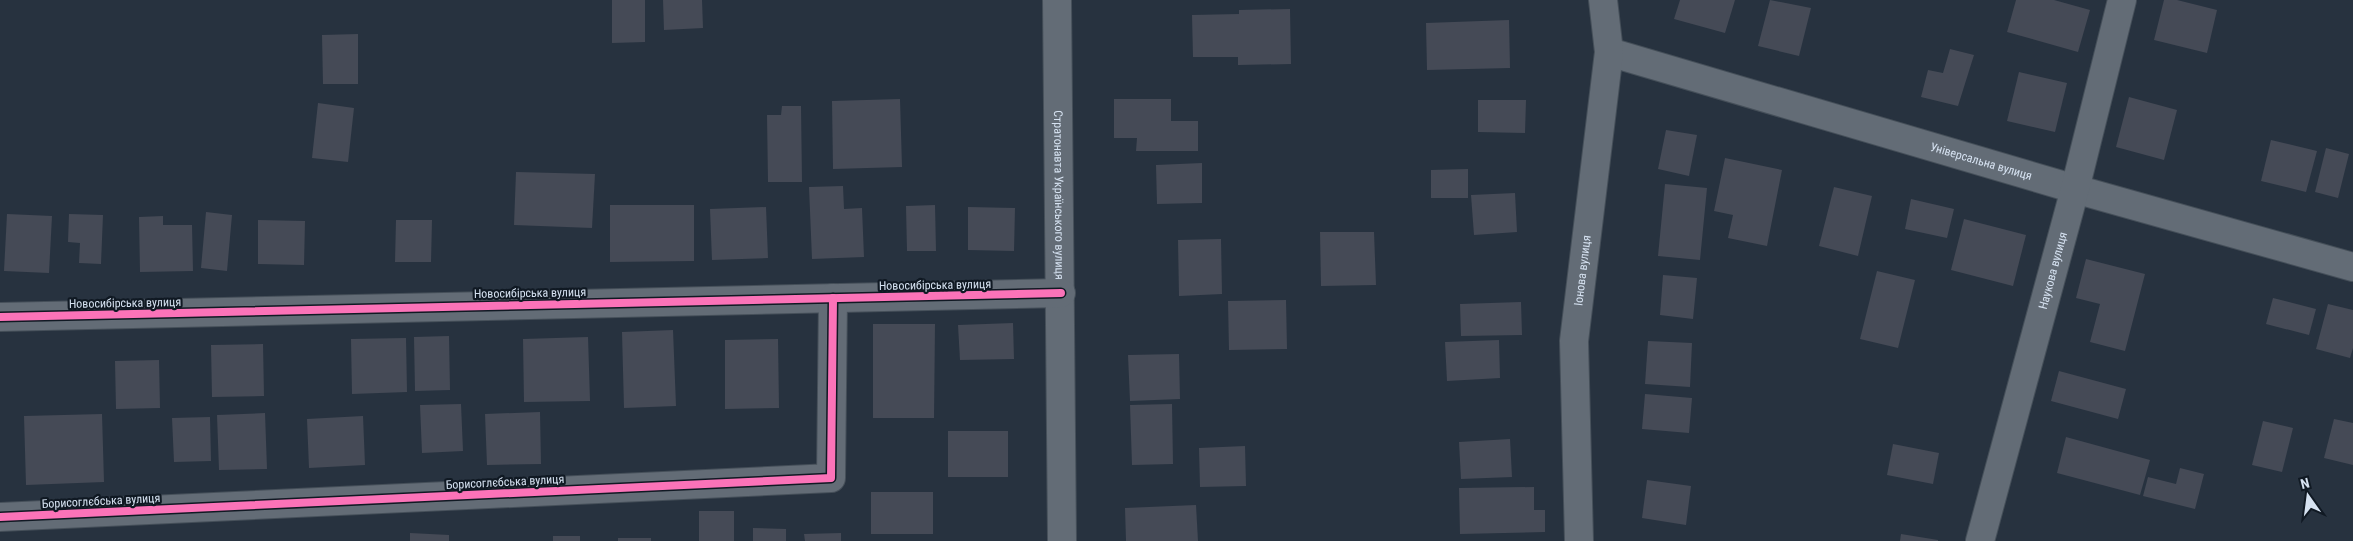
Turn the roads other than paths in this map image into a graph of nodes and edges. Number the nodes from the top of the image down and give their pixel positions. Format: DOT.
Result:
graph roads {
  1 [pos="1056,0"];
  2 [pos="1603,0"];
  3 [pos="2122,0"];
  4 [pos="1609,52"];
  5 [pos="2075,189"];
  6 [pos="2353,267"];
  7 [pos="1061,294"];
  8 [pos="833,298"];
  9 [pos="0,317"];
  10 [pos="0,516"];
  11 [pos="1062,541"];
  12 [pos="1579,541"];
  13 [pos="1980,541"];
  1 -- 7 [label="street, Стратонавта Українського вулиця"];
  2 -- 4 [label="street, Іонова вулиця"];
  3 -- 5 [label="street, Наукова вулиця"];
  4 -- 5 [label="street, Універсальна вулиця"];
  4 -- 12 [label="street, Іонова вулиця"];
  5 -- 6 [label="street, Універсальна вулиця"];
  5 -- 13 [label="street, Наукова вулиця"];
  7 -- 8 [label="street, Новосибірська вулиця"];
  7 -- 11 [label="street, Стратонавта Українського вулиця"];
  8 -- 9 [label="street, Новосибірська вулиця"];
  8 -- 10 [label="street, Борисоглєбська вулиця"];
}
